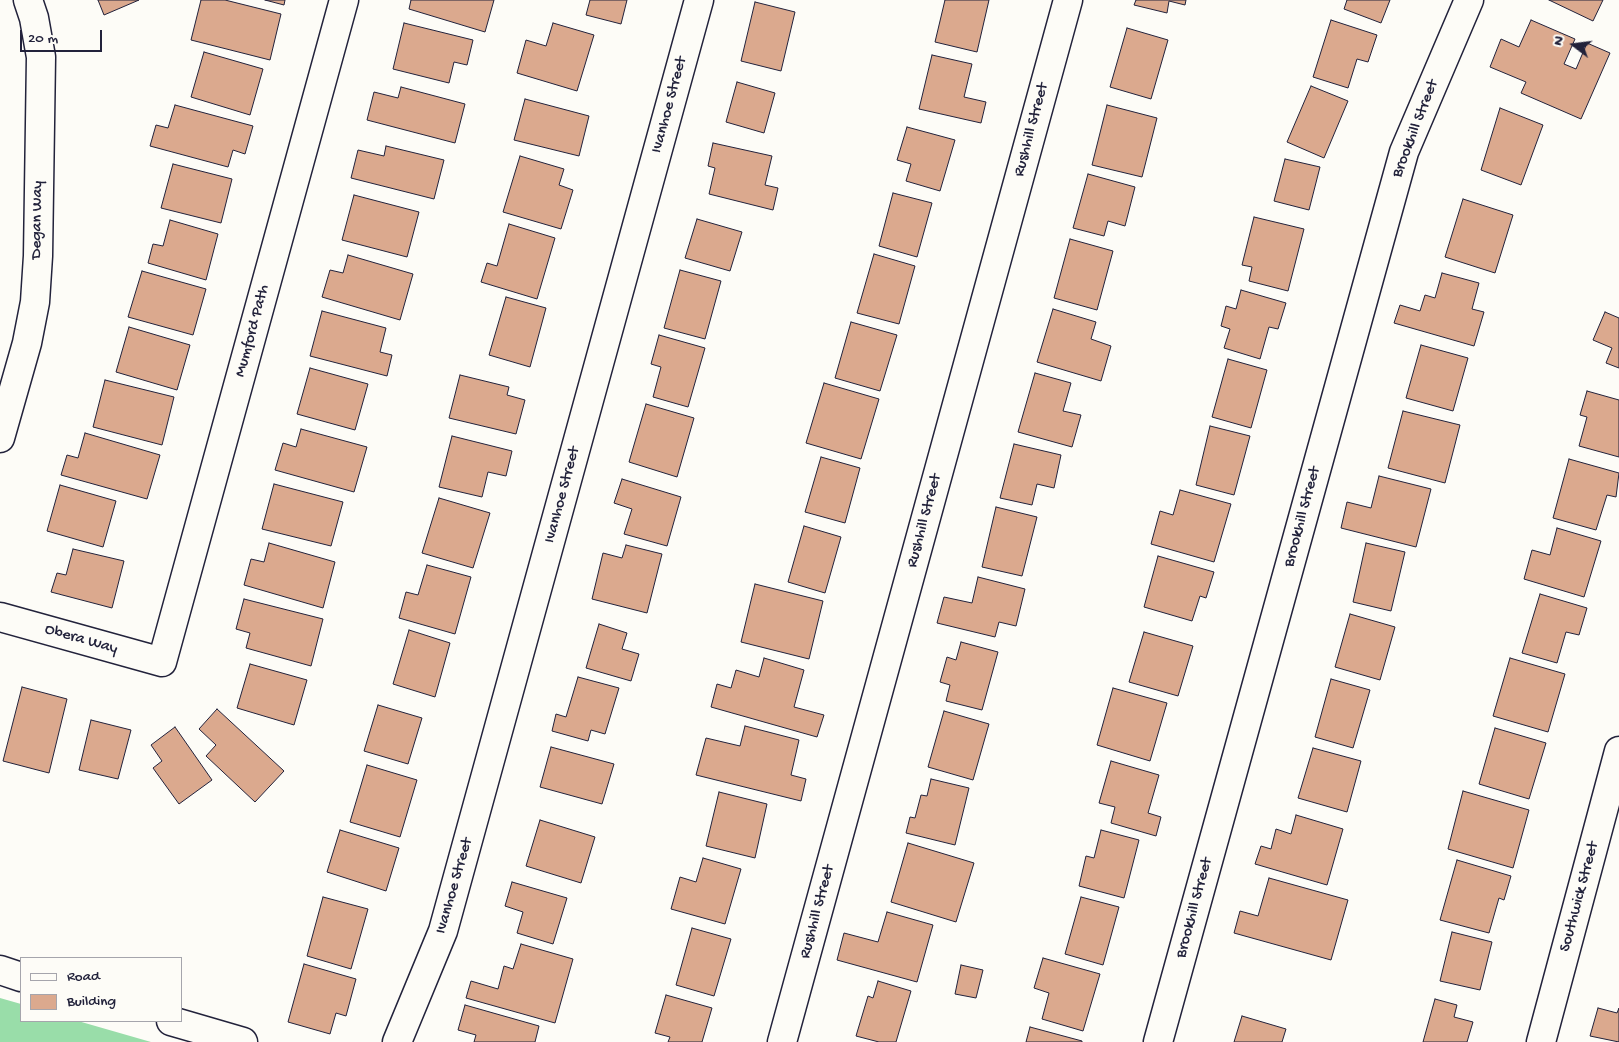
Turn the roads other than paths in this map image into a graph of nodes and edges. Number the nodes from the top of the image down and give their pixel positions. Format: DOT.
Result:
graph roads {
  1 [pos="28,0"];
  2 [pos="344,0"];
  3 [pos="699,0"];
  4 [pos="1068,0"];
  5 [pos="1469,0"];
  6 [pos="0,438"];
  7 [pos="0,617"];
  8 [pos="162,662"];
  9 [pos="1619,752"];
  10 [pos="0,970"];
  11 [pos="20,977"];
  12 [pos="174,1022"];
  13 [pos="243,1042"];
  14 [pos="397,1042"];
  15 [pos="782,1042"];
  16 [pos="1158,1042"];
  17 [pos="1541,1042"];
  1 -- 6 [label="street, Degan Way"];
  2 -- 8 [label="street, Mumford Path"];
  3 -- 14 [label="street, Ivanhoe Street"];
  4 -- 15 [label="street, Rushhill Street"];
  5 -- 16 [label="street, Brookhill Street"];
  7 -- 8 [label="street, Obera Way"];
  9 -- 17 [label="street, Southwick Street"];
  10 -- 11 [label="street"];
  12 -- 13 [label="street"];
}
